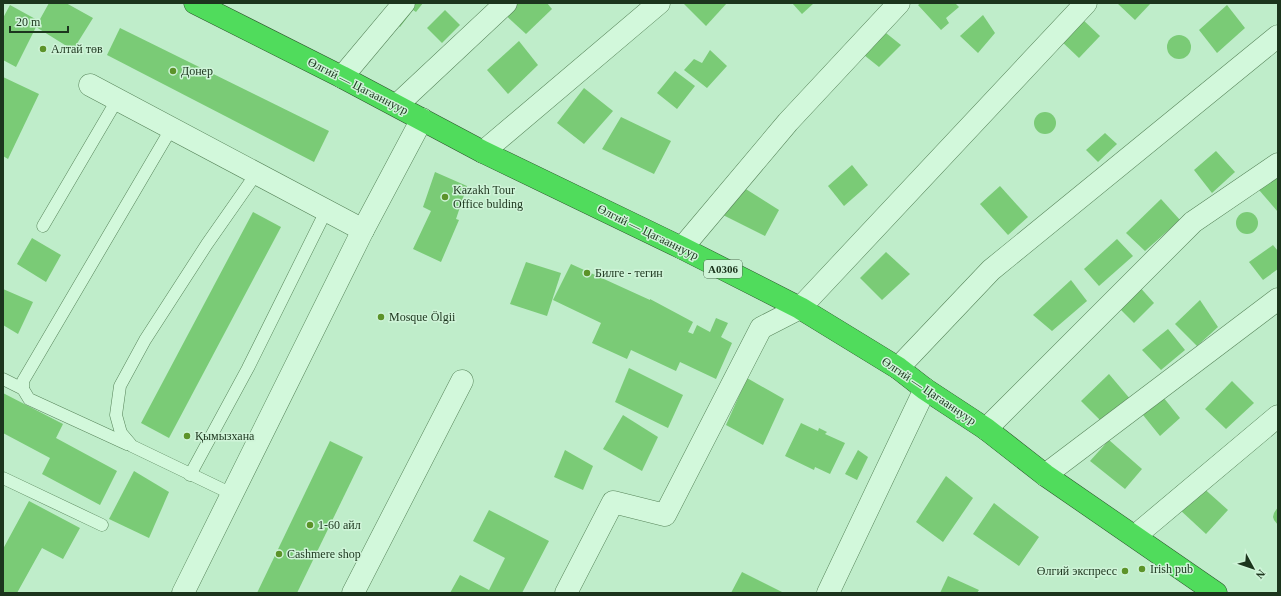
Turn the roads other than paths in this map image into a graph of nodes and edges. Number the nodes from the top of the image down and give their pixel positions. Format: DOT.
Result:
graph roads {
  1 [pos="195,3"];
  2 [pos="404,3"];
  3 [pos="506,3"];
  4 [pos="659,3"];
  5 [pos="899,3"];
  6 [pos="1086,3"];
  7 [pos="1278,36"];
  8 [pos="342,77"];
  9 [pos="90,85"];
  10 [pos="117,100"];
  11 [pos="397,105"];
  12 [pos="422,119"];
  13 [pos="171,129"];
  14 [pos="483,152"];
  15 [pos="1278,164"];
  16 [pos="256,174"];
  17 [pos="326,211"];
  18 [pos="44,226"];
  19 [pos="363,230"];
  20 [pos="682,248"];
  21 [pos="1278,299"];
  22 [pos="800,308"];
  23 [pos="898,368"];
  24 [pos="3,379"];
  25 [pos="462,381"];
  26 [pos="23,389"];
  27 [pos="925,389"];
  28 [pos="1278,416"];
  29 [pos="986,429"];
  30 [pos="132,446"];
  31 [pos="190,475"];
  32 [pos="1045,475"];
  33 [pos="3,478"];
  34 [pos="232,494"];
  35 [pos="102,525"];
  36 [pos="1135,536"];
  37 [pos="183,593"];
  38 [pos="353,593"];
  39 [pos="566,593"];
  40 [pos="828,593"];
  41 [pos="1216,593"];
  1 -- 8 [label="highway, Өлгий — Цагааннуур / A0306"];
  2 -- 8 [label="street"];
  3 -- 11 [label="street"];
  4 -- 14 [label="street"];
  5 -- 20 [label="street"];
  6 -- 22 [label="street"];
  7 -- 23 [label="street"];
  8 -- 11 [label="highway, Өлгий — Цагааннуур / A0306"];
  9 -- 10 [label="street"];
  10 -- 13 [label="street"];
  10 -- 18 [label="lane"];
  11 -- 12 [label="highway, Өлгий — Цагааннуур / A0306"];
  12 -- 14 [label="highway, Өлгий — Цагааннуур / A0306"];
  12 -- 19 [label="street"];
  13 -- 16 [label="street"];
  13 -- 26 [label="lane"];
  14 -- 20 [label="highway, Өлгий — Цагааннуур / A0306"];
  15 -- 29 [label="street"];
  16 -- 17 [label="street"];
  16 -- 30 [label="lane"];
  17 -- 19 [label="street"];
  17 -- 31 [label="lane"];
  19 -- 34 [label="street"];
  20 -- 22 [label="highway, Өлгий — Цагааннуур / A0306"];
  21 -- 32 [label="street"];
  22 -- 23 [label="highway, Өлгий — Цагааннуур / A0306"];
  22 -- 39 [label="street"];
  23 -- 27 [label="highway, Өлгий — Цагааннуур / A0306"];
  24 -- 26 [label="lane"];
  25 -- 38 [label="street"];
  26 -- 30 [label="lane"];
  27 -- 29 [label="highway, Өлгий — Цагааннуур / A0306"];
  27 -- 40 [label="street"];
  28 -- 36 [label="street"];
  29 -- 32 [label="highway, Өлгий — Цагааннуур / A0306"];
  30 -- 31 [label="lane"];
  31 -- 34 [label="lane"];
  32 -- 36 [label="highway, Өлгий — Цагааннуур / A0306"];
  33 -- 35 [label="lane"];
  34 -- 37 [label="street"];
  36 -- 41 [label="highway, Өлгий — Цагааннуур / A0306"];
}
